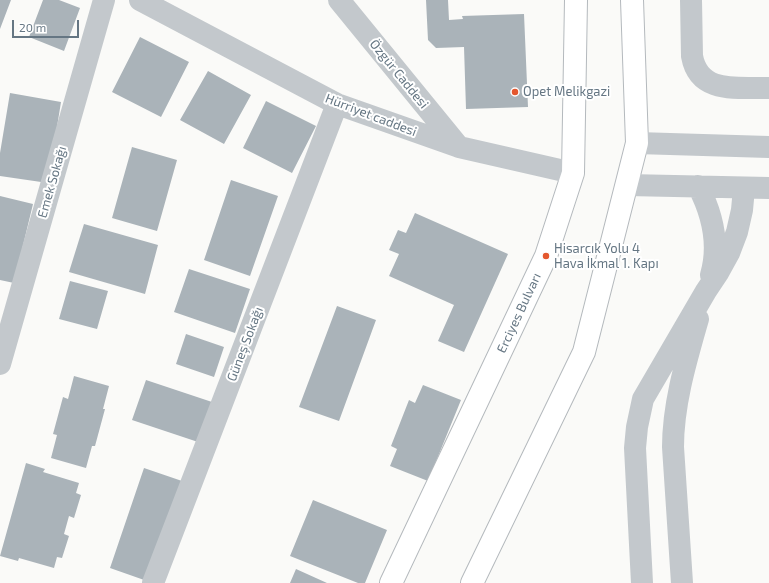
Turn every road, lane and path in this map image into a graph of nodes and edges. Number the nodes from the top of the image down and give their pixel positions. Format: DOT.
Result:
graph roads {
  1 [pos="104,0"];
  2 [pos="140,0"];
  3 [pos="339,0"];
  4 [pos="576,0"];
  5 [pos="632,0"];
  6 [pos="692,0"];
  7 [pos="769,88"];
  8 [pos="337,104"];
  9 [pos="637,143"];
  10 [pos="459,147"];
  11 [pos="769,147"];
  12 [pos="573,173"];
  13 [pos="627,185"];
  14 [pos="698,186"];
  15 [pos="744,188"];
  16 [pos="769,188"];
  17 [pos="706,291"];
  18 [pos="0,364"];
  19 [pos="153,583"];
  20 [pos="392,583"];
  21 [pos="472,583"];
  22 [pos="642,583"];
  23 [pos="682,583"];
  1 -- 18 [label="street, Emek Sokağı"];
  2 -- 8 [label="street, Hürriyet caddesi"];
  3 -- 10 [label="street, Özgür Caddesi"];
  4 -- 12 [label="highway, Erciyes Bulvarı"];
  5 -- 9 [label="highway"];
  6 -- 7 [label="street"];
  8 -- 10 [label="street, Hürriyet caddesi"];
  8 -- 19 [label="street, Güneş Sokağı"];
  9 -- 11 [label="street"];
  9 -- 13 [label="highway"];
  10 -- 12 [label="street, Hürriyet caddesi"];
  12 -- 20 [label="highway, Erciyes Bulvarı"];
  13 -- 14 [label="street"];
  13 -- 21 [label="highway"];
  14 -- 15 [label="street"];
  14 -- 17 [label="street"];
  15 -- 16 [label="street"];
  15 -- 17 [label="street"];
  17 -- 22 [label="street"];
  17 -- 23 [label="street"];
}
